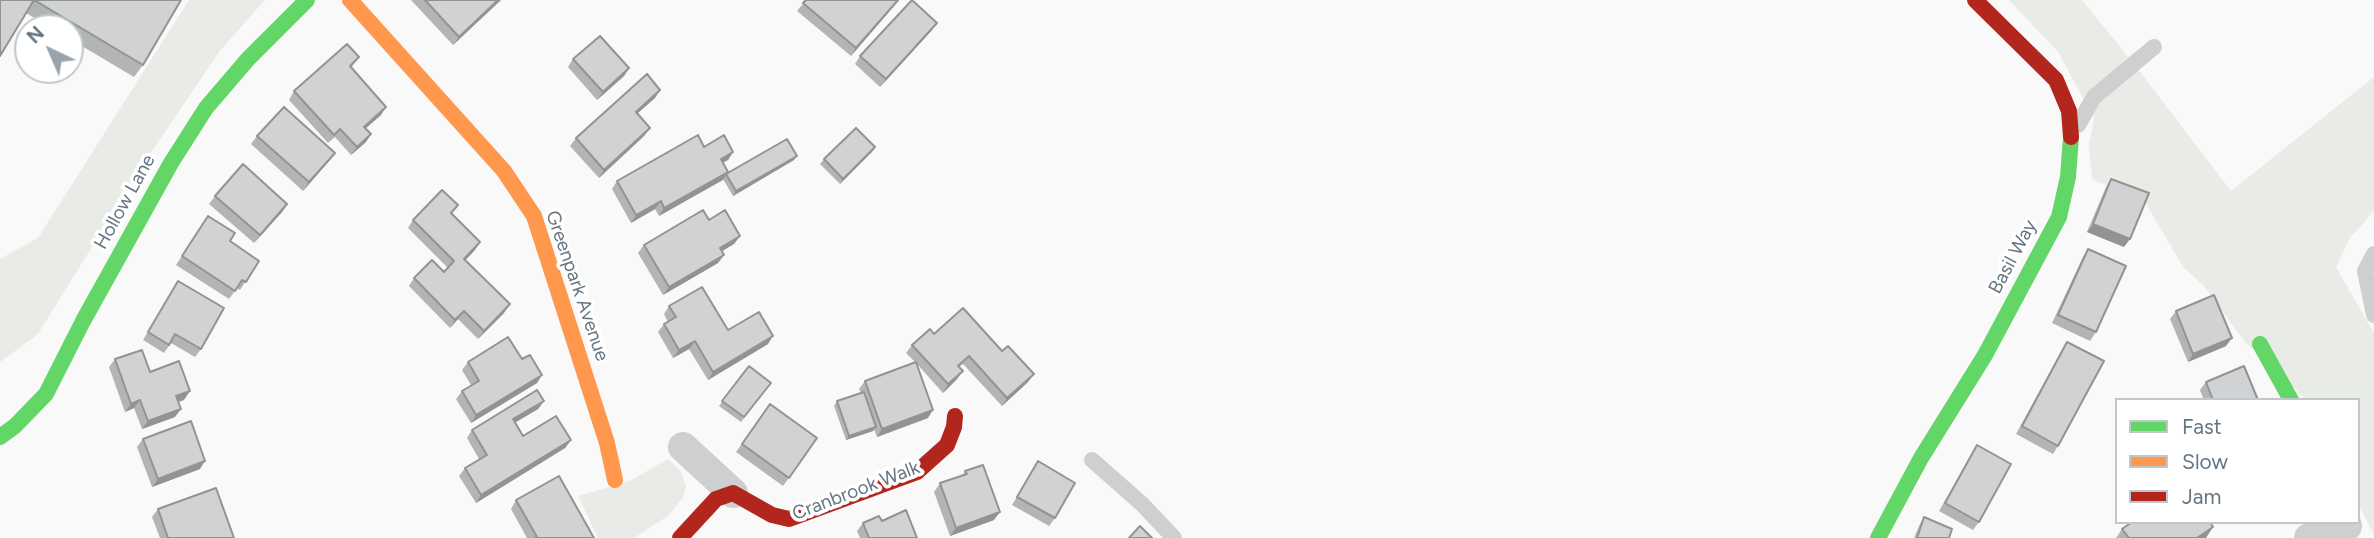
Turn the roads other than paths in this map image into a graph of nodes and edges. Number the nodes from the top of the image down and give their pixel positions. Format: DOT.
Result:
graph roads {
  1 [pos="307,0"];
  2 [pos="350,0"];
  3 [pos="1975,0"];
  4 [pos="2154,47"];
  5 [pos="2071,139"];
  6 [pos="2374,254"];
  7 [pos="2374,315"];
  8 [pos="2260,344"];
  9 [pos="2290,398"];
  10 [pos="955,416"];
  11 [pos="0,437"];
  12 [pos="683,447"];
  13 [pos="1092,460"];
  14 [pos="615,481"];
  15 [pos="733,494"];
  16 [pos="2348,529"];
  17 [pos="680,538"];
  18 [pos="1174,538"];
  19 [pos="1878,538"];
  20 [pos="2309,538"];
  1 -- 11 [label="street, Hollow Lane"];
  2 -- 14 [label="street, Greenpark Avenue"];
  3 -- 5 [label="street, Basil Way"];
  4 -- 5 [label="lane"];
  5 -- 19 [label="street, Basil Way"];
  6 -- 7 [label="lane"];
  8 -- 9 [label="street"];
  10 -- 15 [label="street, Cranbrook Walk"];
  12 -- 15 [label="street, Cranbrook Walk"];
  13 -- 18 [label="lane"];
  15 -- 17 [label="street"];
  16 -- 20 [label="street"];
}
